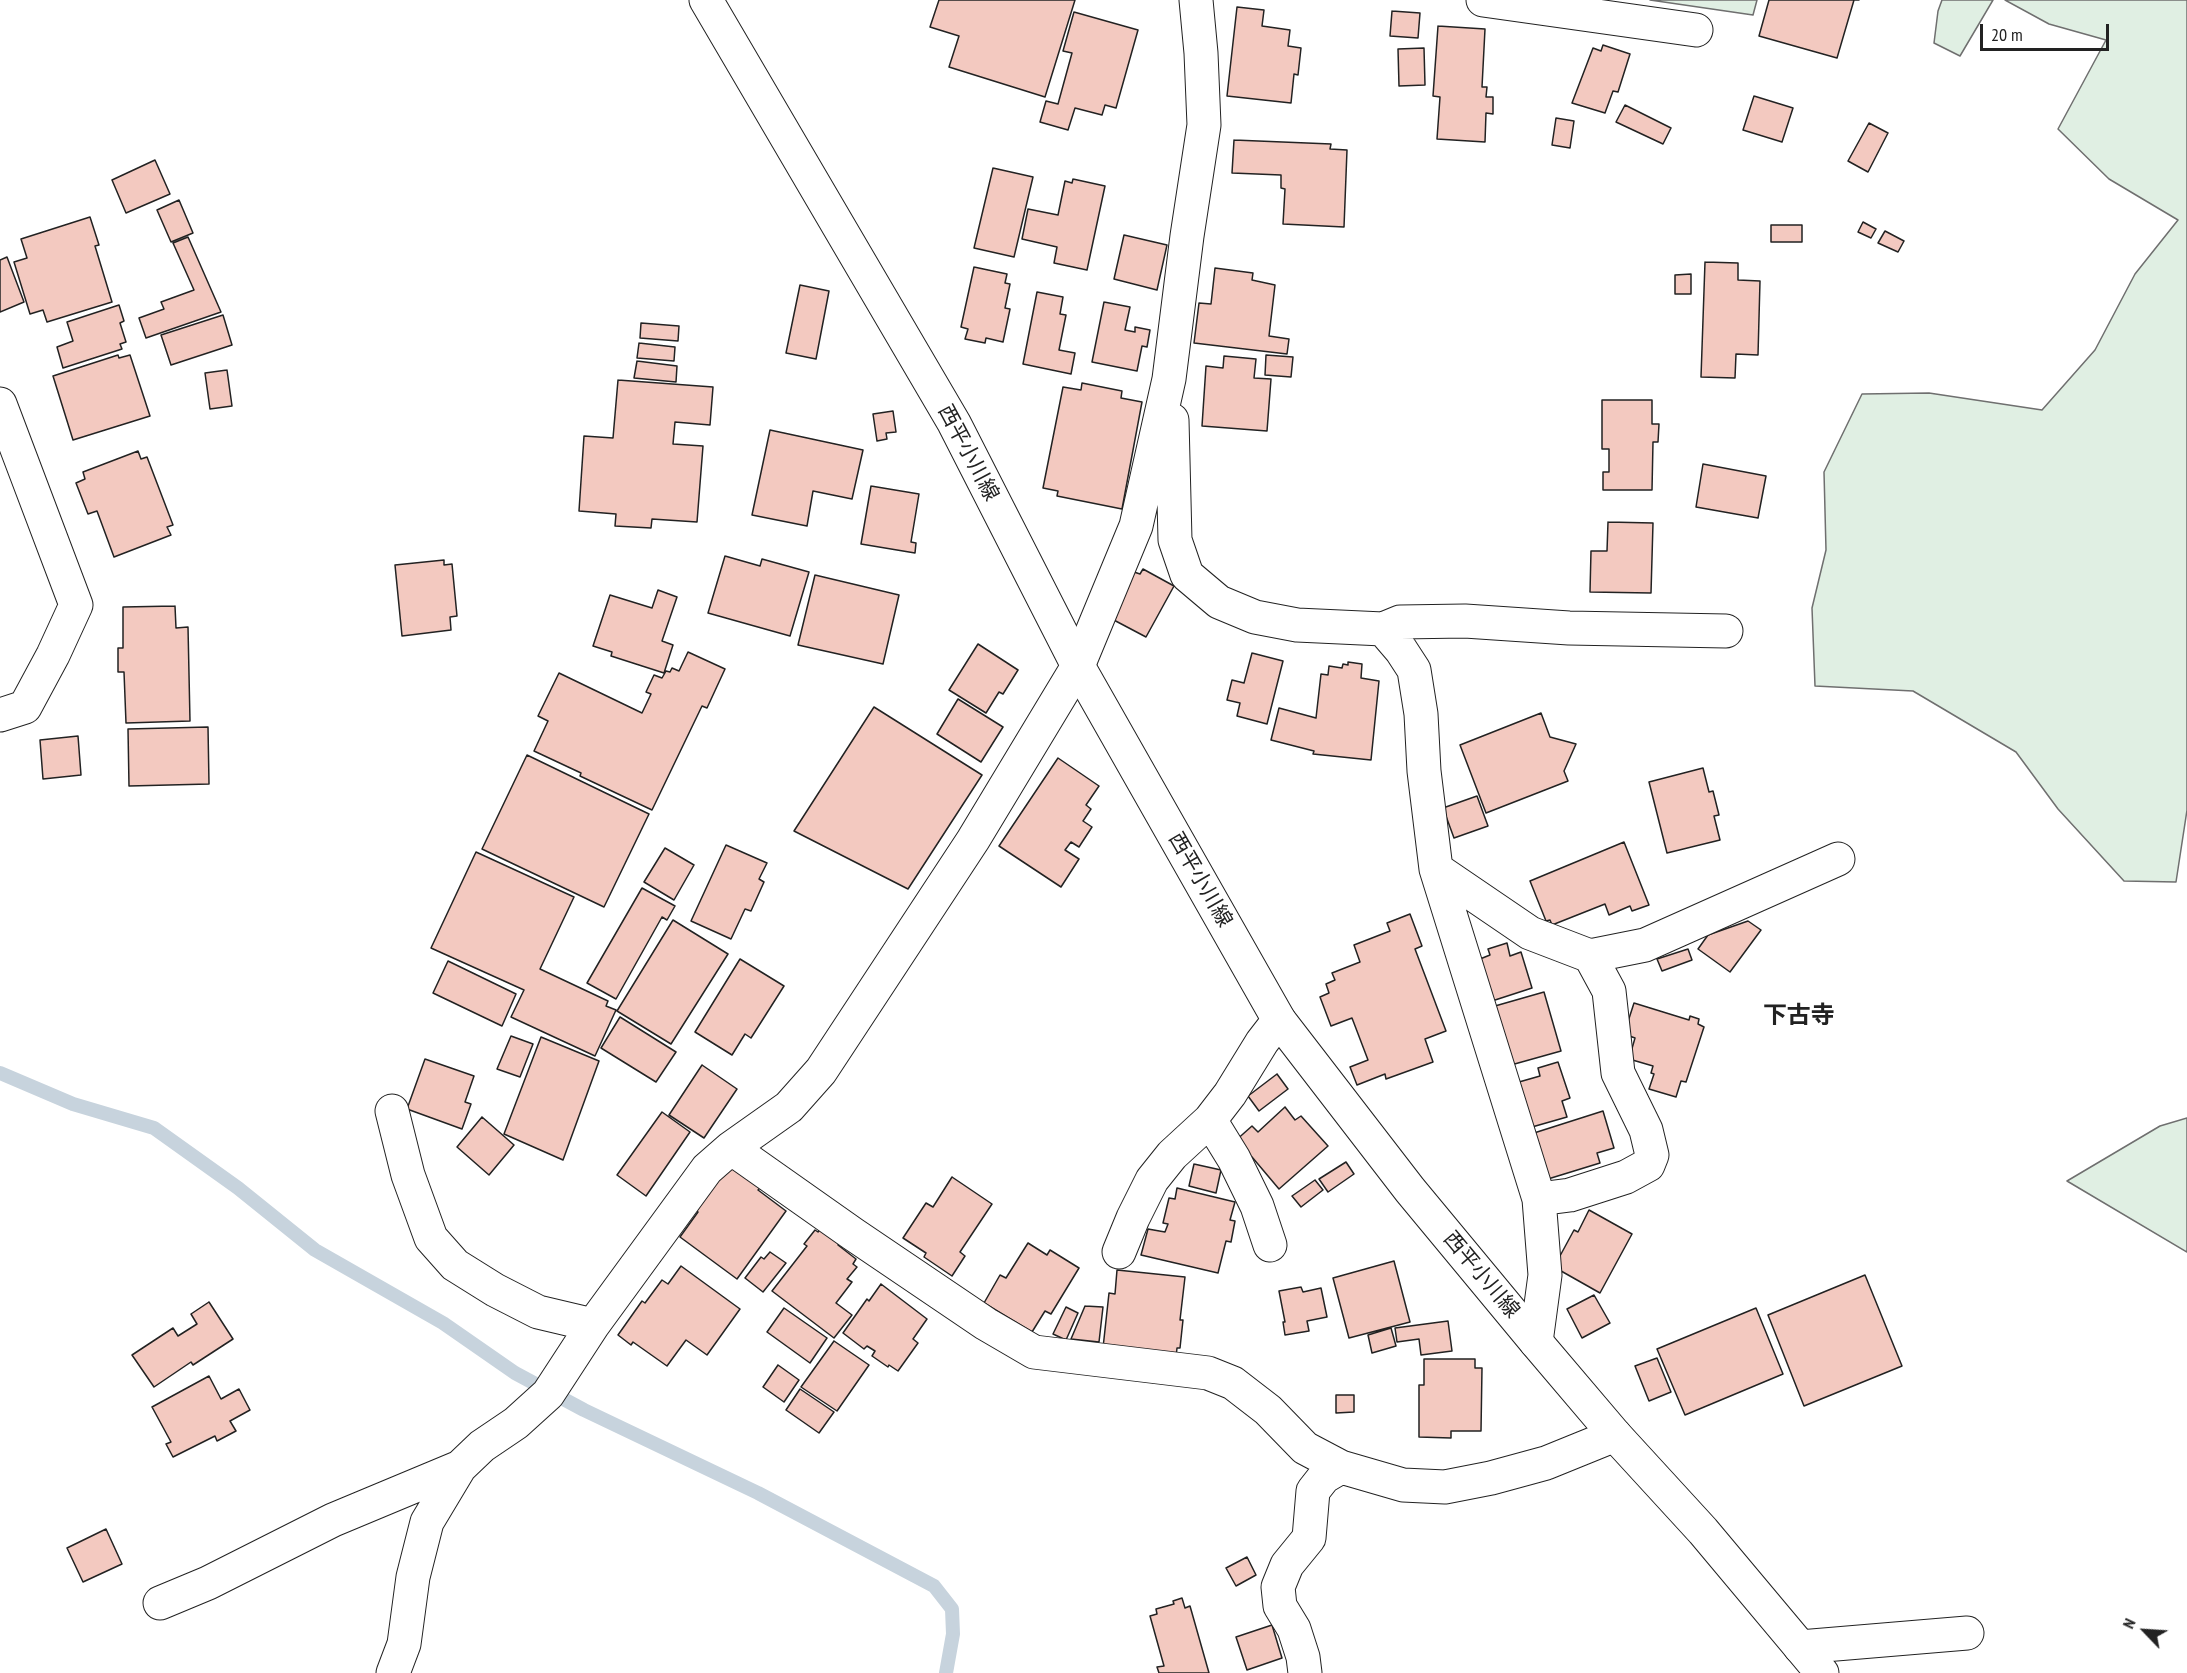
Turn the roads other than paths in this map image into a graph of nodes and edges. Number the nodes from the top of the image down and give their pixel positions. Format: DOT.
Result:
graph roads {
  1 [pos="706,0"];
  2 [pos="1196,0"];
  3 [pos="1483,0"];
  4 [pos="1696,30"];
  5 [pos="1169,379"];
  6 [pos="0,404"];
  7 [pos="1383,629"];
  8 [pos="1726,631"];
  9 [pos="1078,666"];
  10 [pos="0,715"];
  11 [pos="1838,859"];
  12 [pos="1436,869"];
  13 [pos="1590,956"];
  14 [pos="1280,1020"];
  15 [pos="392,1111"];
  16 [pos="1210,1120"];
  17 [pos="731,1148"];
  18 [pos="1539,1199"];
  19 [pos="1270,1245"];
  20 [pos="1119,1252"];
  21 [pos="593,1325"];
  22 [pos="1536,1342"];
  23 [pos="1616,1435"];
  24 [pos="460,1467"];
  25 [pos="1341,1467"];
  26 [pos="160,1603"];
  27 [pos="1967,1633"];
  28 [pos="1800,1647"];
  29 [pos="393,1673"];
  30 [pos="1305,1673"];
  31 [pos="1821,1673"];
  1 -- 9 [label="street, 西平小川線"];
  2 -- 5 [label="street"];
  3 -- 4 [label="street"];
  5 -- 7 [label="street"];
  5 -- 9 [label="street"];
  6 -- 10 [label="street"];
  7 -- 8 [label="street"];
  7 -- 12 [label="street"];
  9 -- 14 [label="street, 西平小川線"];
  9 -- 17 [label="street"];
  11 -- 13 [label="street"];
  12 -- 13 [label="street"];
  12 -- 18 [label="street"];
  13 -- 18 [label="street"];
  14 -- 16 [label="street"];
  14 -- 22 [label="street, 西平小川線"];
  15 -- 21 [label="street"];
  16 -- 19 [label="street"];
  16 -- 20 [label="street"];
  17 -- 21 [label="street"];
  17 -- 25 [label="street"];
  18 -- 22 [label="street"];
  21 -- 24 [label="street"];
  22 -- 23 [label="street, 西平小川線"];
  23 -- 25 [label="street"];
  23 -- 28 [label="street, 西平小川線"];
  24 -- 26 [label="street"];
  24 -- 29 [label="street"];
  25 -- 30 [label="street"];
  27 -- 28 [label="street"];
  28 -- 31 [label="street, 西平小川線"];
}
